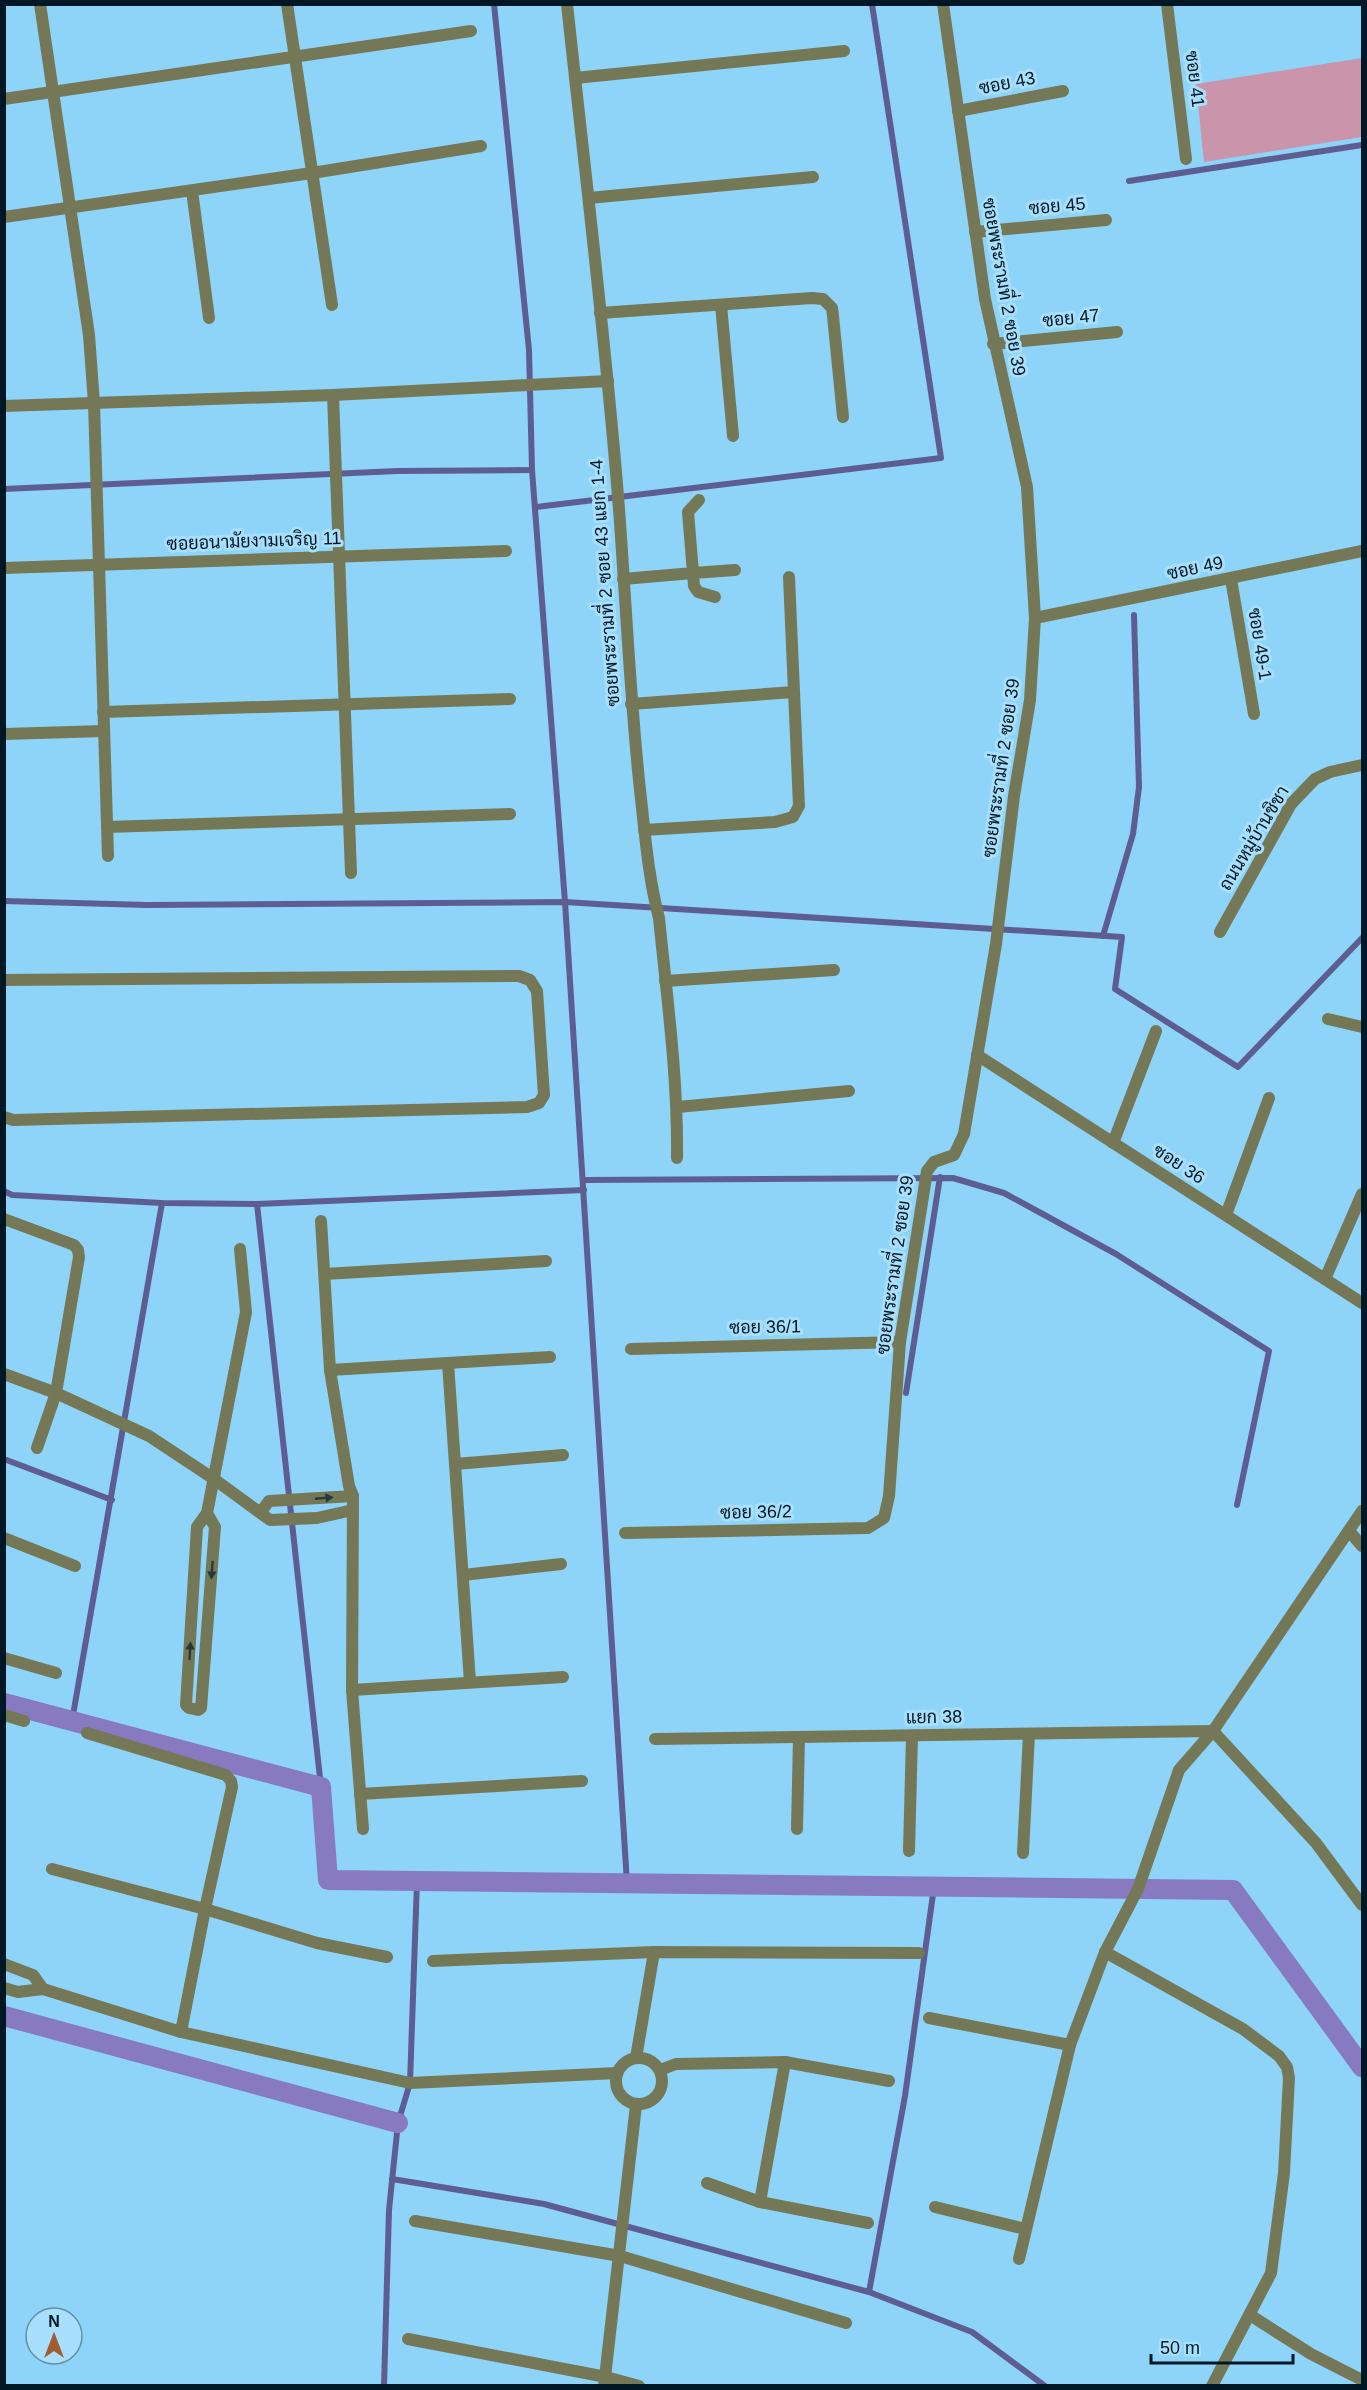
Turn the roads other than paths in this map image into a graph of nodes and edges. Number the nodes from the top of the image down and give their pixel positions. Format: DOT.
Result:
graph roads {
  1 [pos="40,4"];
  2 [pos="288,4"];
  3 [pos="567,4"];
  4 [pos="943,4"];
  5 [pos="1167,4"];
  6 [pos="471,31"];
  7 [pos="844,51"];
  8 [pos="295,57"];
  9 [pos="575,78"];
  10 [pos="1063,91"];
  11 [pos="53,92"];
  12 [pos="4,99"];
  13 [pos="958,111"];
  14 [pos="482,146"];
  15 [pos="1186,159"];
  16 [pos="312,173"];
  17 [pos="813,177"];
  18 [pos="192,191"];
  19 [pos="589,198"];
  20 [pos="71,208"];
  21 [pos="4,217"];
  22 [pos="1106,220"];
  23 [pos="975,232"];
  24 [pos="332,305"];
  25 [pos="721,305"];
  26 [pos="600,314"];
  27 [pos="209,318"];
  28 [pos="1117,332"];
  29 [pos="993,344"];
  30 [pos="608,381"];
  31 [pos="333,394"];
  32 [pos="94,403"];
  33 [pos="4,406"];
  34 [pos="843,417"];
  35 [pos="733,436"];
  36 [pos="699,500"];
  37 [pos="506,551"];
  38 [pos="1362,551"];
  39 [pos="339,555"];
  40 [pos="99,565"];
  41 [pos="4,568"];
  42 [pos="735,570"];
  43 [pos="693,573"];
  44 [pos="789,577"];
  45 [pos="623,579"];
  46 [pos="1232,579"];
  47 [pos="715,597"];
  48 [pos="1035,618"];
  49 [pos="794,692"];
  50 [pos="510,699"];
  51 [pos="631,704"];
  52 [pos="345,705"];
  53 [pos="103,712"];
  54 [pos="1254,714"];
  55 [pos="104,731"];
  56 [pos="4,734"];
  57 [pos="1362,765"];
  58 [pos="510,814"];
  59 [pos="349,820"];
  60 [pos="107,827"];
  61 [pos="644,830"];
  62 [pos="108,856"];
  63 [pos="351,873"];
  64 [pos="1220,932"];
  65 [pos="834,970"];
  66 [pos="4,980"];
  67 [pos="665,981"];
  68 [pos="1328,1018"];
  69 [pos="1362,1027"];
  70 [pos="1156,1031"];
  71 [pos="977,1055"];
  72 [pos="849,1091"];
  73 [pos="1269,1098"];
  74 [pos="678,1107"];
  75 [pos="4,1117"];
  76 [pos="1113,1143"];
  77 [pos="678,1158"];
  78 [pos="1362,1194"];
  79 [pos="1226,1215"];
  80 [pos="4,1218"];
  81 [pos="321,1221"];
  82 [pos="240,1249"];
  83 [pos="546,1261"];
  84 [pos="325,1274"];
  85 [pos="1325,1279"];
  86 [pos="1362,1303"];
  87 [pos="900,1342"];
  88 [pos="631,1349"];
  89 [pos="550,1357"];
  90 [pos="448,1363"];
  91 [pos="330,1370"];
  92 [pos="4,1374"];
  93 [pos="56,1393"];
  94 [pos="37,1448"];
  95 [pos="563,1455"];
  96 [pos="455,1464"];
  97 [pos="214,1479"];
  98 [pos="353,1496"];
  99 [pos="353,1510"];
  100 [pos="1362,1511"];
  101 [pos="207,1514"];
  102 [pos="265,1516"];
  103 [pos="884,1518"];
  104 [pos="1349,1531"];
  105 [pos="625,1533"];
  106 [pos="4,1538"];
  107 [pos="1362,1546"];
  108 [pos="561,1564"];
  109 [pos="75,1566"];
  110 [pos="463,1575"];
  111 [pos="4,1658"];
  112 [pos="56,1673"];
  113 [pos="563,1677"];
  114 [pos="470,1683"];
  115 [pos="352,1690"];
  116 [pos="4,1715"];
  117 [pos="24,1721"];
  118 [pos="1213,1731"];
  119 [pos="87,1733"];
  120 [pos="1029,1734"];
  121 [pos="912,1736"];
  122 [pos="799,1737"];
  123 [pos="655,1739"];
  124 [pos="582,1780"];
  125 [pos="360,1794"];
  126 [pos="363,1829"];
  127 [pos="797,1829"];
  128 [pos="909,1851"];
  129 [pos="1023,1853"];
  130 [pos="52,1869"];
  131 [pos="1362,1905"];
  132 [pos="205,1909"];
  133 [pos="654,1952"];
  134 [pos="1105,1952"];
  135 [pos="919,1953"];
  136 [pos="387,1957"];
  137 [pos="433,1960"];
  138 [pos="4,1964"];
  139 [pos="4,1988"];
  140 [pos="43,1989"];
  141 [pos="929,2018"];
  142 [pos="181,2032"];
  143 [pos="1070,2045"];
  144 [pos="636,2058"];
  145 [pos="785,2062"];
  146 [pos="660,2070"];
  147 [pos="617,2073"];
  148 [pos="889,2081"];
  149 [pos="636,2105"];
  150 [pos="707,2183"];
  151 [pos="759,2202"];
  152 [pos="935,2207"];
  153 [pos="415,2221"];
  154 [pos="868,2223"];
  155 [pos="1025,2229"];
  156 [pos="620,2256"];
  157 [pos="1018,2259"];
  158 [pos="1250,2315"];
  159 [pos="846,2323"];
  160 [pos="408,2338"];
  161 [pos="1362,2380"];
  162 [pos="605,2381"];
  163 [pos="639,2385"];
  164 [pos="1212,2385"];
  1 -- 11 [label="street"];
  2 -- 8 [label="street"];
  3 -- 9 [label="street, ซอยพระรามที่ 2 ซอย 43 แยก 1-4"];
  4 -- 13 [label="street, ซอยพระรามที่ 2 ซอย 39"];
  5 -- 15 [label="street, ซอย 41"];
  6 -- 8 [label="street"];
  7 -- 9 [label="street"];
  8 -- 11 [label="street"];
  8 -- 16 [label="street"];
  9 -- 19 [label="street, ซอยพระรามที่ 2 ซอย 43 แยก 1-4"];
  10 -- 13 [label="street, ซอย 43"];
  11 -- 12 [label="street"];
  11 -- 20 [label="street"];
  13 -- 23 [label="street, ซอยพระรามที่ 2 ซอย 39"];
  14 -- 16 [label="street"];
  16 -- 18 [label="street"];
  16 -- 24 [label="street"];
  17 -- 19 [label="street"];
  18 -- 20 [label="street"];
  18 -- 27 [label="street"];
  19 -- 26 [label="street, ซอยพระรามที่ 2 ซอย 43 แยก 1-4"];
  20 -- 21 [label="street"];
  20 -- 32 [label="street"];
  22 -- 23 [label="street, ซอย 45"];
  23 -- 29 [label="street, ซอยพระรามที่ 2 ซอย 39"];
  25 -- 26 [label="street"];
  25 -- 34 [label="street"];
  25 -- 35 [label="street"];
  26 -- 30 [label="street, ซอยพระรามที่ 2 ซอย 43 แยก 1-4"];
  28 -- 29 [label="street, ซอย 47"];
  29 -- 48 [label="street, ซอยพระรามที่ 2 ซอย 39"];
  30 -- 31 [label="street"];
  30 -- 45 [label="street, ซอยพระรามที่ 2 ซอย 43 แยก 1-4"];
  31 -- 32 [label="street"];
  31 -- 39 [label="street"];
  32 -- 33 [label="street"];
  32 -- 40 [label="street"];
  36 -- 43 [label="street"];
  37 -- 39 [label="street, ซอยอนามัยงามเจริญ 11"];
  38 -- 46 [label="street, ซอย 49"];
  39 -- 40 [label="street, ซอยอนามัยงามเจริญ 11"];
  39 -- 52 [label="street"];
  40 -- 41 [label="street, ซอยอนามัยงามเจริญ 11"];
  40 -- 53 [label="street"];
  42 -- 43 [label="street"];
  43 -- 45 [label="street"];
  43 -- 47 [label="street"];
  44 -- 49 [label="street"];
  45 -- 51 [label="street, ซอยพระรามที่ 2 ซอย 43 แยก 1-4"];
  46 -- 48 [label="street, ซอย 49"];
  46 -- 54 [label="street, ซอย 49-1"];
  48 -- 71 [label="street, ซอยพระรามที่ 2 ซอย 39"];
  49 -- 51 [label="street"];
  49 -- 61 [label="street"];
  50 -- 52 [label="street"];
  51 -- 61 [label="street, ซอยพระรามที่ 2 ซอย 43 แยก 1-4"];
  52 -- 53 [label="street"];
  52 -- 59 [label="street"];
  53 -- 55 [label="street"];
  55 -- 56 [label="street"];
  55 -- 60 [label="street"];
  57 -- 64 [label="street, ถนนหมู่บ้านชิชา"];
  58 -- 59 [label="street"];
  59 -- 60 [label="street"];
  59 -- 63 [label="street"];
  60 -- 62 [label="street"];
  61 -- 67 [label="street, ซอยพระรามที่ 2 ซอย 43 แยก 1-4"];
  65 -- 67 [label="street"];
  66 -- 75 [label="street"];
  67 -- 74 [label="street, ซอยพระรามที่ 2 ซอย 43 แยก 1-4"];
  68 -- 69 [label="street"];
  70 -- 76 [label="street"];
  71 -- 76 [label="street, ซอย 36"];
  71 -- 87 [label="street, ซอยพระรามที่ 2 ซอย 39"];
  72 -- 74 [label="street"];
  73 -- 79 [label="street"];
  74 -- 77 [label="street, ซอยพระรามที่ 2 ซอย 43 แยก 1-4"];
  76 -- 79 [label="street, ซอย 36"];
  78 -- 85 [label="street"];
  79 -- 85 [label="street, ซอย 36"];
  80 -- 93 [label="street"];
  81 -- 84 [label="street"];
  82 -- 97 [label="street"];
  83 -- 84 [label="street"];
  84 -- 91 [label="street"];
  85 -- 86 [label="street, ซอย 36"];
  87 -- 88 [label="street, ซอย 36/1"];
  87 -- 103 [label="street, ซอยพระรามที่ 2 ซอย 39"];
  89 -- 90 [label="street"];
  90 -- 91 [label="street"];
  90 -- 96 [label="street"];
  91 -- 98 [label="street"];
  92 -- 93 [label="street"];
  93 -- 94 [label="street"];
  93 -- 97 [label="street"];
  95 -- 96 [label="street"];
  96 -- 110 [label="street"];
  97 -- 101 [label="street"];
  97 -- 102 [label="street"];
  98 -- 99 [label="street"];
  102 -- 98 [label="street, one-way"];
  99 -- 102 [label="street"];
  99 -- 115 [label="street"];
  100 -- 104 [label="street"];
  101 -- 101 [label="street, one-way"];
  103 -- 105 [label="street, ซอย 36/2"];
  104 -- 107 [label="street"];
  104 -- 118 [label="street"];
  106 -- 109 [label="street"];
  108 -- 110 [label="street"];
  110 -- 114 [label="street"];
  111 -- 112 [label="street"];
  113 -- 114 [label="street"];
  114 -- 115 [label="street"];
  115 -- 125 [label="street"];
  116 -- 117 [label="street"];
  118 -- 120 [label="street, แยก 38"];
  118 -- 131 [label="street"];
  118 -- 134 [label="street"];
  119 -- 132 [label="street"];
  120 -- 121 [label="street, แยก 38"];
  120 -- 129 [label="street"];
  121 -- 122 [label="street, แยก 38"];
  121 -- 128 [label="street"];
  122 -- 123 [label="street, แยก 38"];
  122 -- 127 [label="street"];
  124 -- 125 [label="street"];
  125 -- 126 [label="street"];
  130 -- 132 [label="street"];
  132 -- 136 [label="street"];
  132 -- 142 [label="street"];
  133 -- 135 [label="street"];
  133 -- 137 [label="street"];
  133 -- 144 [label="street"];
  134 -- 143 [label="street"];
  134 -- 158 [label="street"];
  138 -- 140 [label="street"];
  139 -- 140 [label="street"];
  140 -- 142 [label="street"];
  141 -- 143 [label="street"];
  142 -- 147 [label="street"];
  143 -- 155 [label="street"];
  144 -- 146 [label="street"];
  144 -- 147 [label="street"];
  145 -- 146 [label="street"];
  145 -- 148 [label="street"];
  145 -- 151 [label="street"];
  146 -- 149 [label="street"];
  147 -- 149 [label="street"];
  149 -- 156 [label="street"];
  150 -- 151 [label="street"];
  151 -- 154 [label="street"];
  152 -- 155 [label="street"];
  153 -- 156 [label="street"];
  155 -- 157 [label="street"];
  156 -- 159 [label="street"];
  156 -- 162 [label="street"];
  158 -- 161 [label="street"];
  158 -- 164 [label="street"];
  160 -- 162 [label="street"];
  162 -- 163 [label="street"];
}
